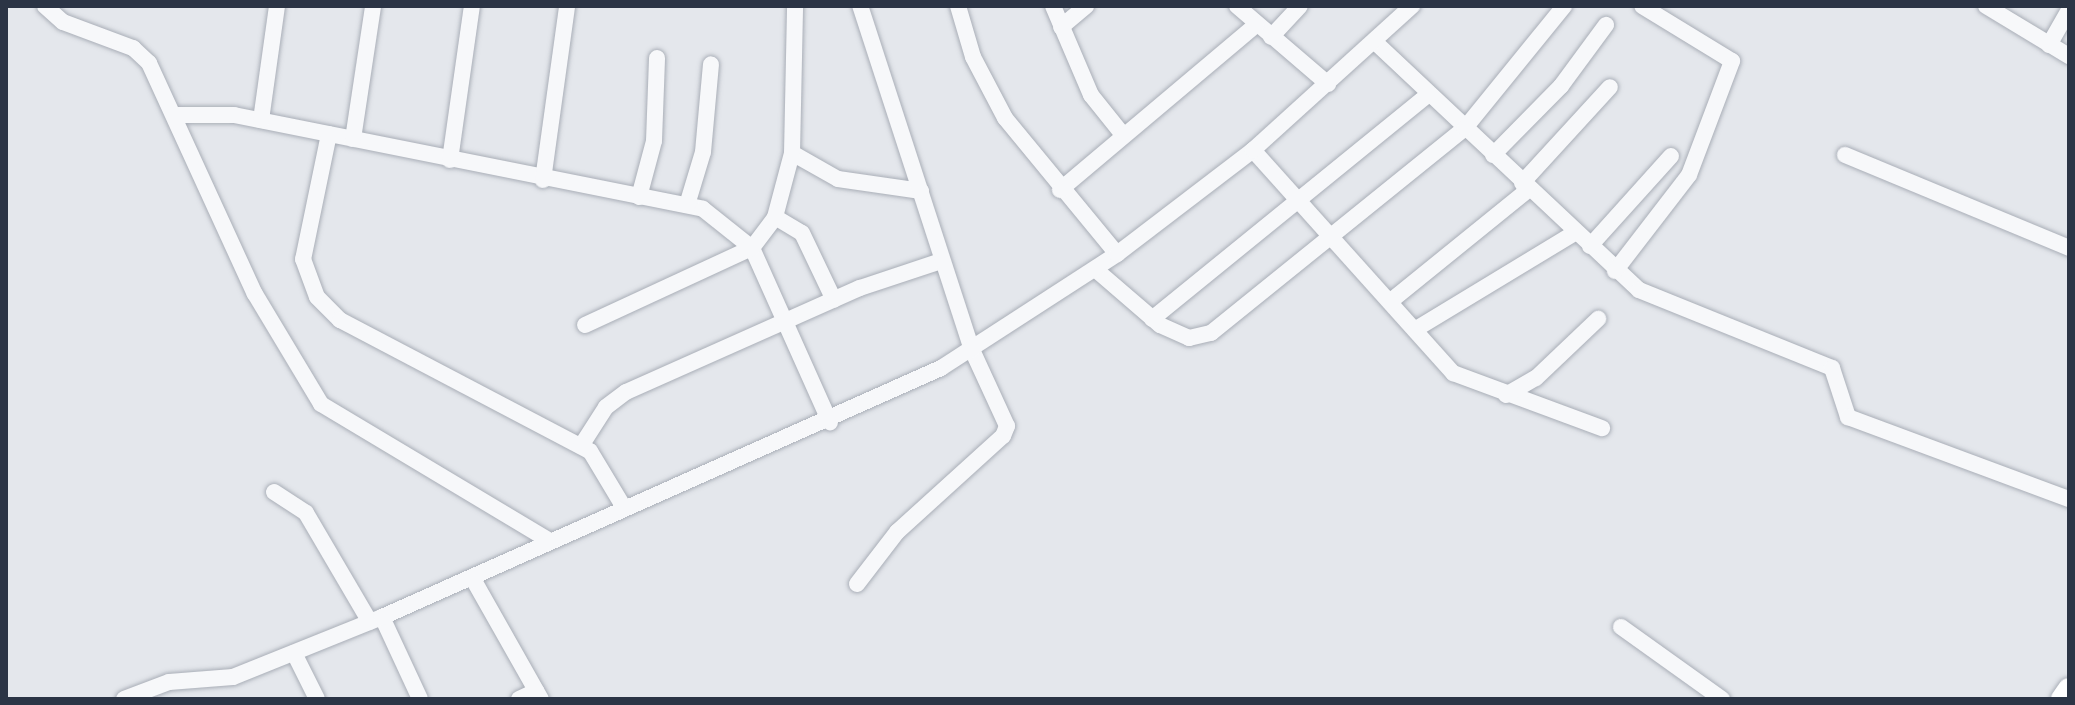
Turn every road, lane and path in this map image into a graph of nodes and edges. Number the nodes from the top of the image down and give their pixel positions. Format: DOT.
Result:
graph roads {
  1 [pos="45,6"];
  2 [pos="277,6"];
  3 [pos="373,6"];
  4 [pos="472,6"];
  5 [pos="567,6"];
  6 [pos="795,6"];
  7 [pos="860,6"];
  8 [pos="958,6"];
  9 [pos="1053,6"];
  10 [pos="1086,6"];
  11 [pos="1237,6"];
  12 [pos="1300,6"];
  13 [pos="1412,6"];
  14 [pos="1564,6"];
  15 [pos="1642,6"];
  16 [pos="1986,6"];
  17 [pos="2069,10"];
  18 [pos="1256,25"];
  19 [pos="1606,25"];
  20 [pos="1061,27"];
  21 [pos="1271,37"];
  22 [pos="1375,42"];
  23 [pos="2049,45"];
  24 [pos="2069,56"];
  25 [pos="657,58"];
  26 [pos="711,64"];
  27 [pos="1328,84"];
  28 [pos="1610,87"];
  29 [pos="1429,94"];
  30 [pos="174,115"];
  31 [pos="261,120"];
  32 [pos="1465,128"];
  33 [pos="329,134"];
  34 [pos="1123,135"];
  35 [pos="353,139"];
  36 [pos="1253,150"];
  37 [pos="792,153"];
  38 [pos="1493,155"];
  39 [pos="1845,155"];
  40 [pos="1671,156"];
  41 [pos="450,160"];
  42 [pos="543,180"];
  43 [pos="1526,186"];
  44 [pos="1060,190"];
  45 [pos="921,191"];
  46 [pos="639,197"];
  47 [pos="1300,202"];
  48 [pos="687,205"];
  49 [pos="775,217"];
  50 [pos="1576,232"];
  51 [pos="1335,239"];
  52 [pos="1590,246"];
  53 [pos="752,248"];
  54 [pos="2069,248"];
  55 [pos="1117,254"];
  56 [pos="941,261"];
  57 [pos="1095,269"];
  58 [pos="1615,271"];
  59 [pos="834,300"];
  60 [pos="1392,300"];
  61 [pos="1152,319"];
  62 [pos="1598,319"];
  63 [pos="785,321"];
  64 [pos="585,325"];
  65 [pos="1416,329"];
  66 [pos="972,350"];
  67 [pos="1506,395"];
  68 [pos="830,422"];
  69 [pos="1602,428"];
  70 [pos="581,446"];
  71 [pos="274,492"];
  72 [pos="2069,499"];
  73 [pos="623,506"];
  74 [pos="550,541"];
  75 [pos="473,579"];
  76 [pos="857,584"];
  77 [pos="376,620"];
  78 [pos="1621,627"];
  79 [pos="294,653"];
  80 [pos="2069,689"];
  81 [pos="538,695"];
  82 [pos="124,699"];
  83 [pos="317,699"];
  84 [pos="420,699"];
  85 [pos="519,699"];
  86 [pos="1722,699"];
  87 [pos="2062,699"];
  1 -- 30 [label="street"];
  2 -- 31 [label="street"];
  3 -- 35 [label="street"];
  4 -- 41 [label="street"];
  5 -- 42 [label="street"];
  6 -- 37 [label="street"];
  7 -- 45 [label="street"];
  8 -- 44 [label="street"];
  9 -- 20 [label="street"];
  10 -- 20 [label="street"];
  11 -- 18 [label="street"];
  12 -- 21 [label="street"];
  13 -- 22 [label="street"];
  14 -- 32 [label="street"];
  15 -- 58 [label="street"];
  16 -- 23 [label="street"];
  17 -- 23 [label="street"];
  18 -- 21 [label="street"];
  18 -- 34 [label="street"];
  19 -- 38 [label="street"];
  20 -- 34 [label="street"];
  21 -- 27 [label="street"];
  22 -- 27 [label="street"];
  22 -- 29 [label="street"];
  23 -- 24 [label="street"];
  25 -- 46 [label="street"];
  26 -- 48 [label="street"];
  27 -- 36 [label="street"];
  28 -- 43 [label="street"];
  29 -- 32 [label="street"];
  29 -- 47 [label="street"];
  30 -- 31 [label="street"];
  30 -- 74 [label="street"];
  31 -- 33 [label="street"];
  32 -- 38 [label="street"];
  32 -- 51 [label="street"];
  33 -- 35 [label="street"];
  33 -- 70 [label="street"];
  34 -- 44 [label="street"];
  35 -- 41 [label="street"];
  36 -- 47 [label="street"];
  36 -- 55 [label="street"];
  37 -- 45 [label="street"];
  37 -- 49 [label="street"];
  38 -- 43 [label="street"];
  39 -- 54 [label="street"];
  40 -- 52 [label="street"];
  41 -- 42 [label="street"];
  42 -- 46 [label="street"];
  43 -- 50 [label="street"];
  43 -- 60 [label="street"];
  44 -- 55 [label="street"];
  45 -- 56 [label="street"];
  46 -- 48 [label="street"];
  47 -- 51 [label="street"];
  47 -- 61 [label="street"];
  48 -- 53 [label="street"];
  49 -- 53 [label="street"];
  49 -- 59 [label="street"];
  50 -- 52 [label="street"];
  50 -- 65 [label="street"];
  51 -- 60 [label="street"];
  51 -- 61 [label="street"];
  52 -- 58 [label="street"];
  53 -- 63 [label="street"];
  53 -- 64 [label="street"];
  55 -- 57 [label="street"];
  56 -- 59 [label="street"];
  56 -- 66 [label="street"];
  57 -- 61 [label="street"];
  57 -- 66 [label="street"];
  58 -- 72 [label="street"];
  59 -- 63 [label="street"];
  60 -- 65 [label="street"];
  62 -- 67 [label="street"];
  63 -- 68 [label="street"];
  63 -- 70 [label="street"];
  65 -- 67 [label="street"];
  66 -- 68 [label="street"];
  66 -- 76 [label="street"];
  67 -- 69 [label="street"];
  68 -- 73 [label="street"];
  70 -- 73 [label="street"];
  71 -- 77 [label="street"];
  73 -- 74 [label="street"];
  74 -- 75 [label="street"];
  75 -- 77 [label="street"];
  75 -- 81 [label="street"];
  77 -- 79 [label="street"];
  77 -- 84 [label="street"];
  78 -- 86 [label="street"];
  79 -- 82 [label="street"];
  79 -- 83 [label="street"];
  80 -- 87 [label="street"];
  81 -- 85 [label="street"];
}
